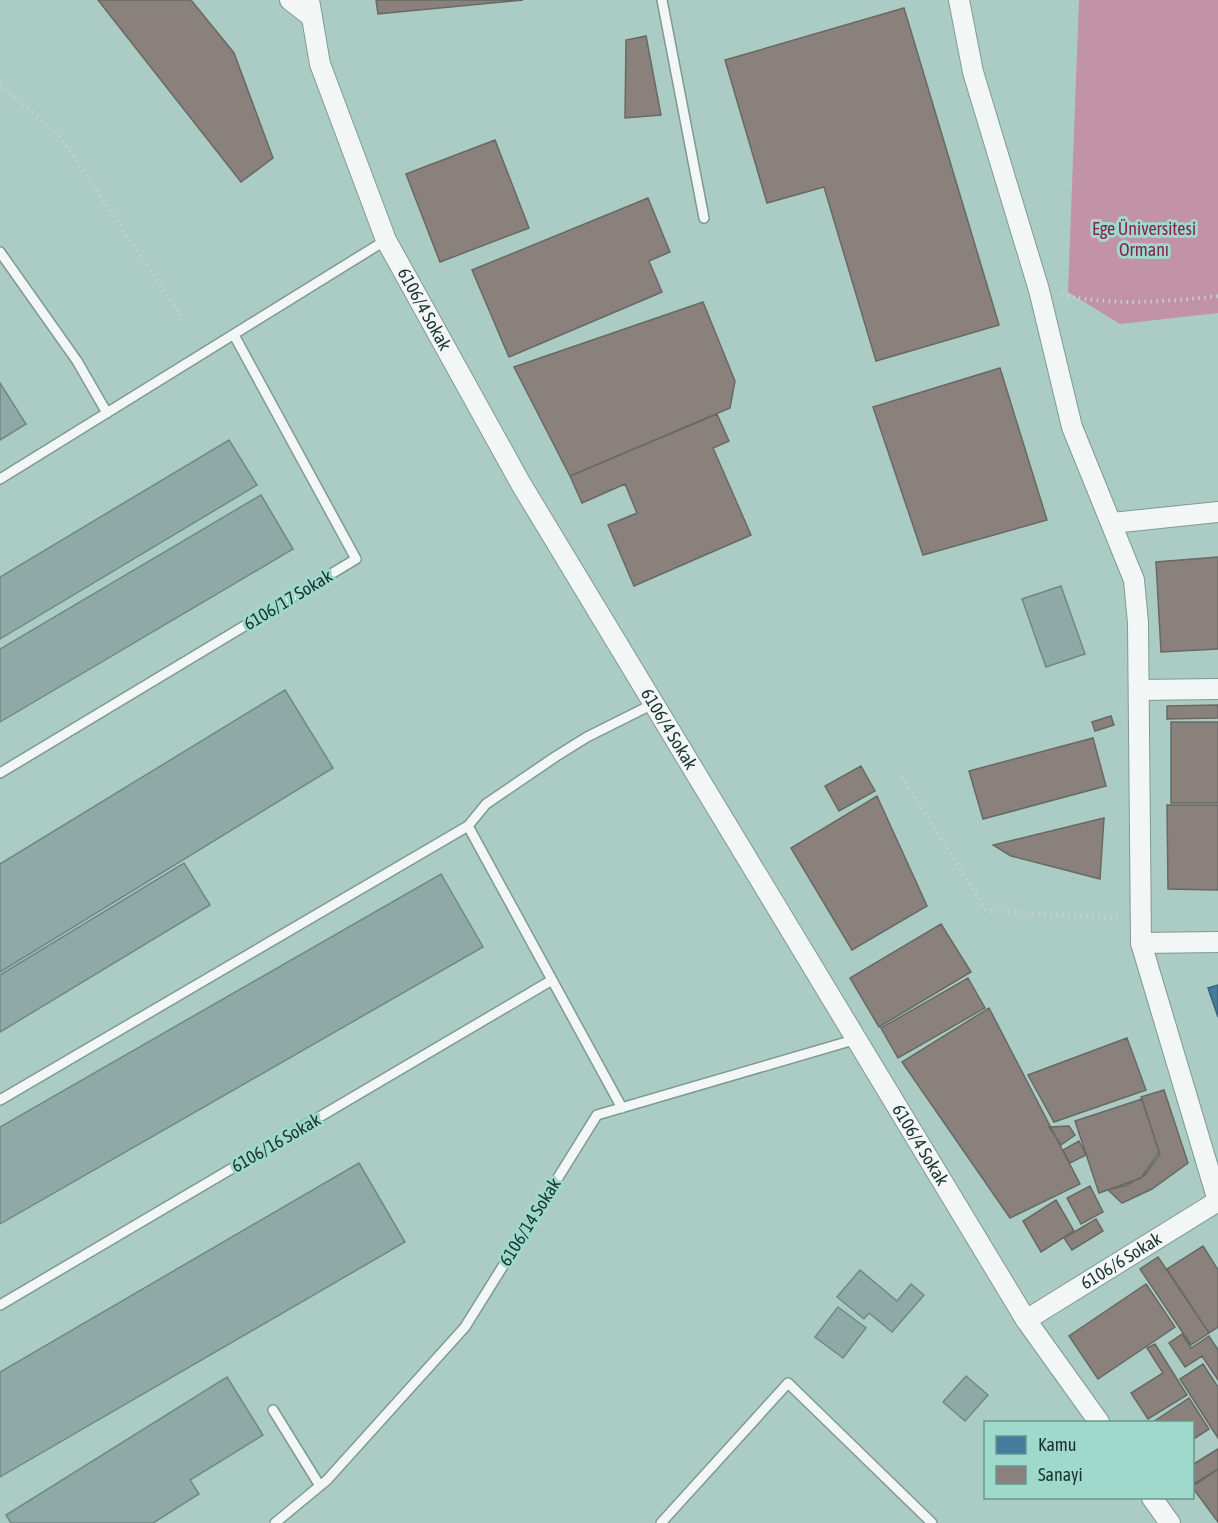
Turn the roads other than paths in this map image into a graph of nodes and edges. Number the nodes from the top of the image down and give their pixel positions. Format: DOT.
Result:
graph roads {
  1 [pos="290,0"];
  2 [pos="662,0"];
  3 [pos="959,0"];
  4 [pos="310,9"];
  5 [pos="704,218"];
  6 [pos="386,240"];
  7 [pos="0,252"];
  8 [pos="234,335"];
  9 [pos="107,413"];
  10 [pos="0,479"];
  11 [pos="1218,512"];
  12 [pos="1112,523"];
  13 [pos="1218,689"];
  14 [pos="1139,690"];
  15 [pos="654,704"];
  16 [pos="0,773"];
  17 [pos="468,826"];
  18 [pos="1218,942"];
  19 [pos="1141,943"];
  20 [pos="552,980"];
  21 [pos="856,1039"];
  22 [pos="0,1101"];
  23 [pos="622,1108"];
  24 [pos="1218,1201"];
  25 [pos="0,1305"];
  26 [pos="1026,1320"];
  27 [pos="273,1410"];
  28 [pos="1098,1421"];
  29 [pos="320,1486"];
  30 [pos="1153,1499"];
  31 [pos="275,1523"];
  32 [pos="661,1523"];
  33 [pos="932,1523"];
  34 [pos="1170,1523"];
  1 -- 4 [label="street"];
  2 -- 5 [label="lane"];
  3 -- 12 [label="street"];
  4 -- 6 [label="street, 6106/4 Sokak"];
  6 -- 8 [label="lane"];
  6 -- 15 [label="street, 6106/4 Sokak"];
  7 -- 9 [label="lane"];
  8 -- 9 [label="lane"];
  8 -- 16 [label="lane, 6106/17 Sokak"];
  9 -- 10 [label="lane"];
  11 -- 12 [label="street"];
  12 -- 14 [label="street"];
  13 -- 14 [label="street"];
  14 -- 19 [label="street"];
  15 -- 17 [label="lane"];
  15 -- 21 [label="street, 6106/4 Sokak"];
  17 -- 20 [label="lane"];
  17 -- 22 [label="lane"];
  18 -- 19 [label="street"];
  19 -- 24 [label="street"];
  20 -- 23 [label="lane"];
  20 -- 25 [label="lane, 6106/16 Sokak"];
  21 -- 23 [label="lane, 6106/14 Sokak"];
  21 -- 26 [label="street, 6106/4 Sokak"];
  23 -- 29 [label="lane, 6106/14 Sokak"];
  24 -- 26 [label="street, 6106/6 Sokak"];
  26 -- 28 [label="street, 6106/4 Sokak"];
  27 -- 29 [label="lane"];
  29 -- 31 [label="lane, 6106/14 Sokak"];
  30 -- 34 [label="street"];
  32 -- 33 [label="lane"];
}
